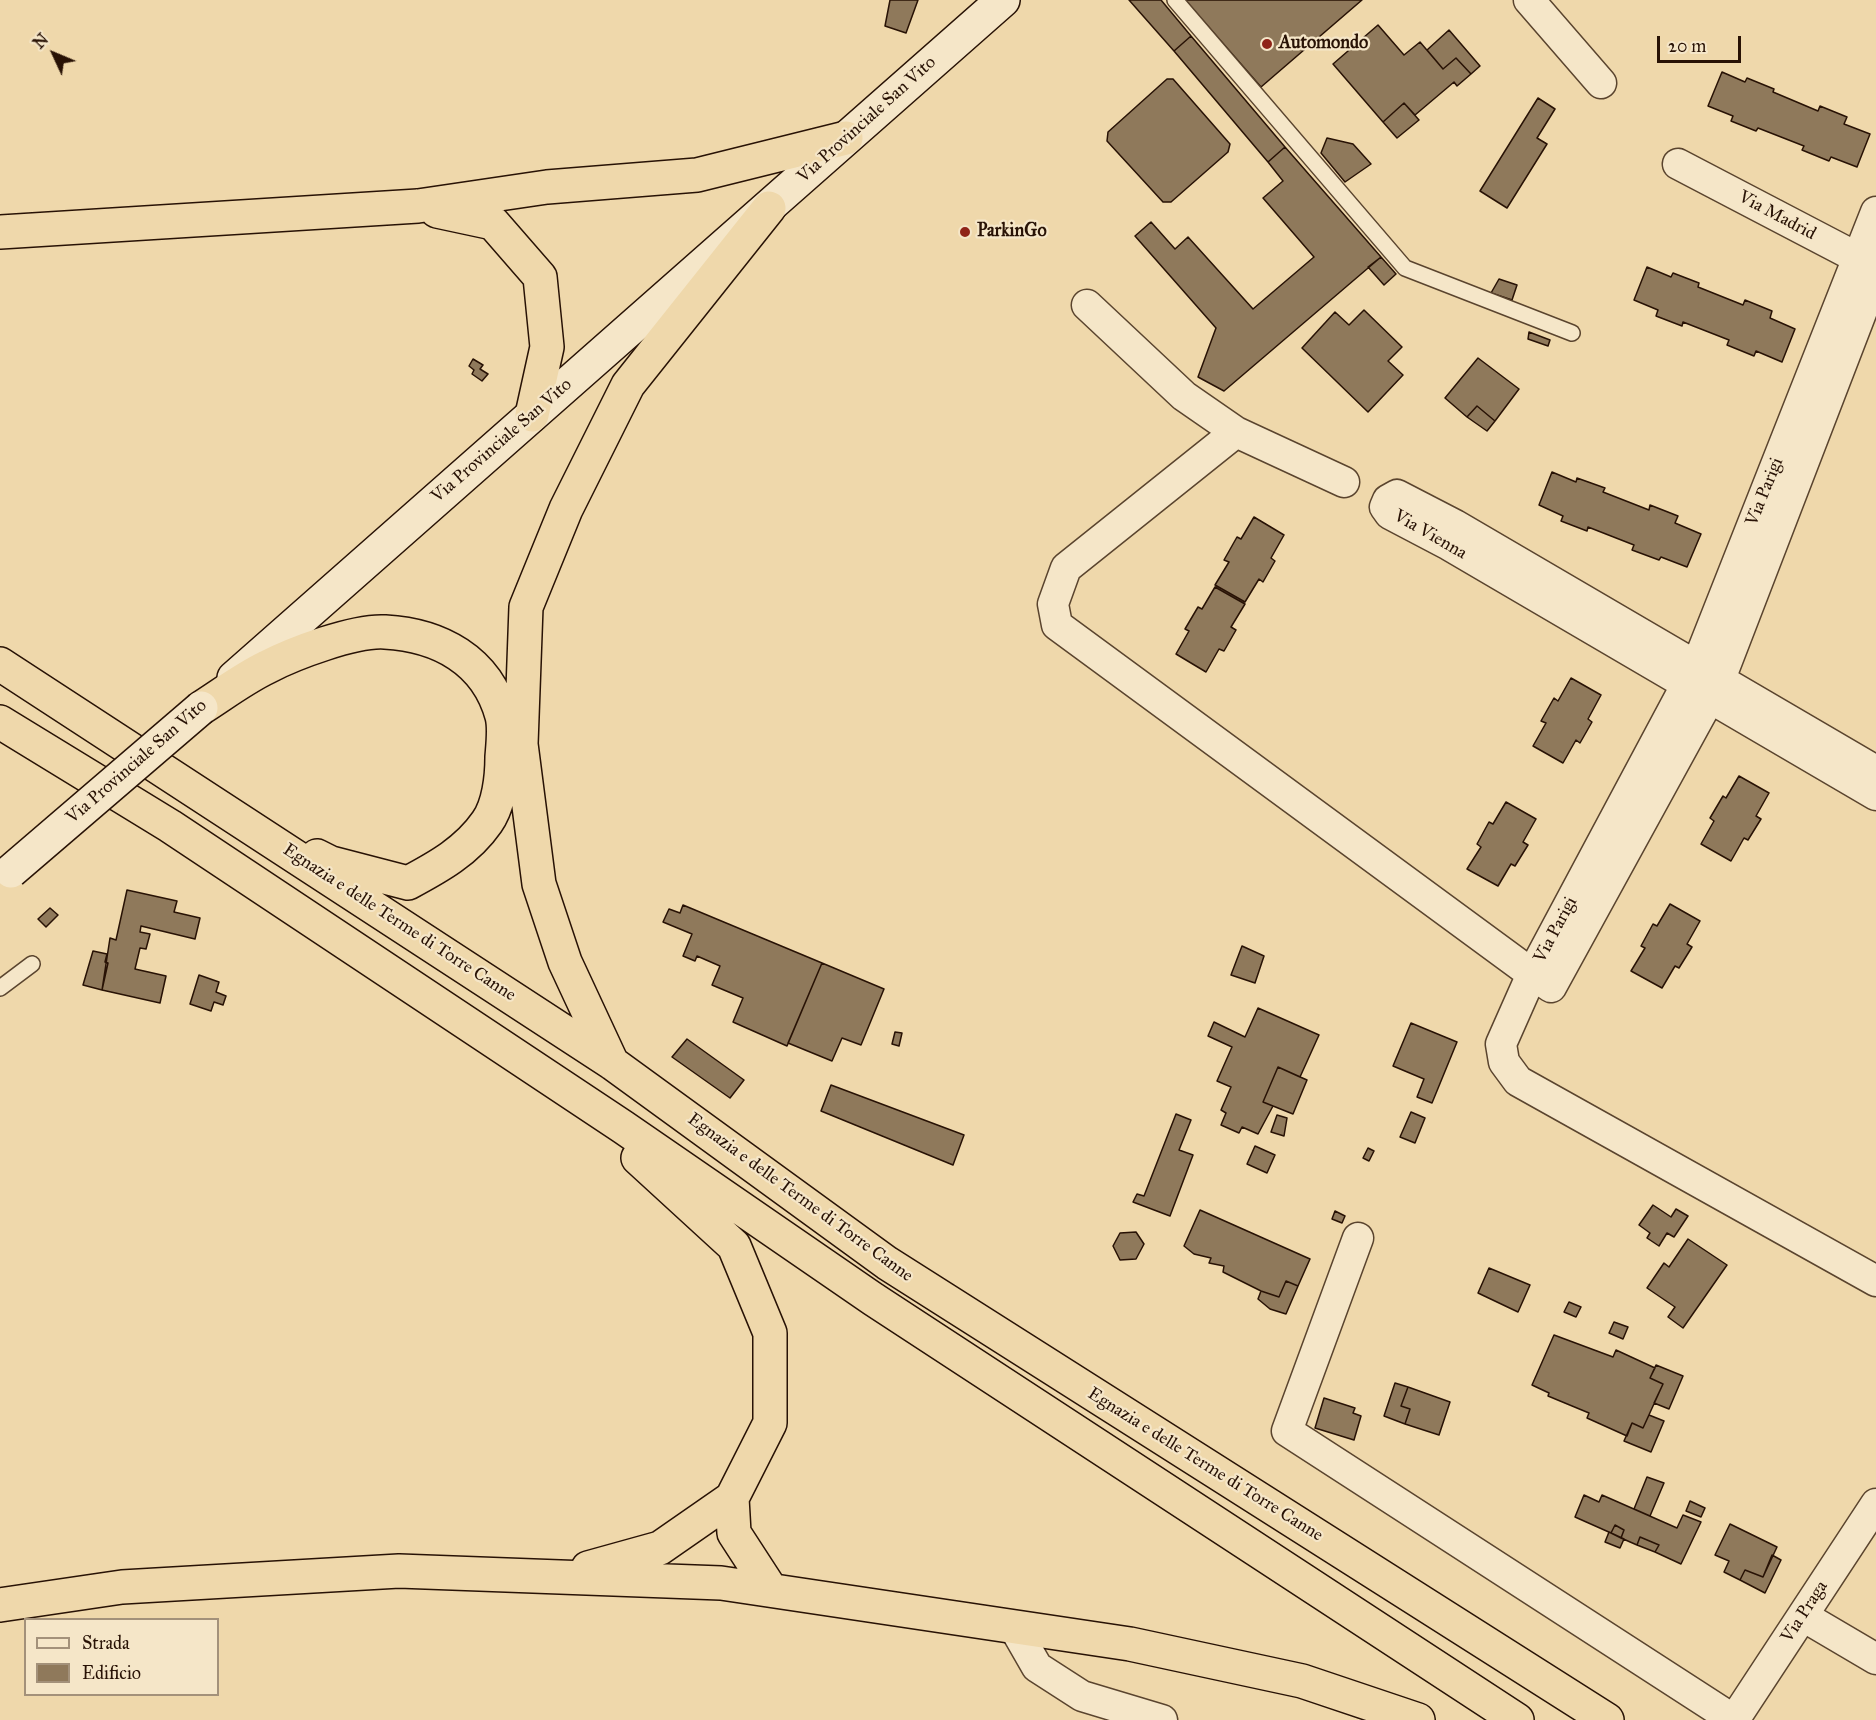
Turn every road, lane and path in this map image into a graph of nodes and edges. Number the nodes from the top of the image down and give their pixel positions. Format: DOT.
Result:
graph roads {
  1 [pos="1003,0"];
  2 [pos="1175,0"];
  3 [pos="1528,0"];
  4 [pos="1601,83"];
  5 [pos="846,138"];
  6 [pos="1678,164"];
  7 [pos="418,206"];
  8 [pos="769,208"];
  9 [pos="1876,213"];
  10 [pos="0,232"];
  11 [pos="1870,266"];
  12 [pos="1087,305"];
  13 [pos="1572,333"];
  14 [pos="532,415"];
  15 [pos="1236,432"];
  16 [pos="1344,482"];
  17 [pos="0,664"];
  18 [pos="1703,681"];
  19 [pos="201,708"];
  20 [pos="0,722"];
  21 [pos="1876,771"];
  22 [pos="1876,795"];
  23 [pos="211,801"];
  24 [pos="6,876"];
  25 [pos="368,959"];
  26 [pos="32,964"];
  27 [pos="1533,974"];
  28 [pos="0,988"];
  29 [pos="612,1063"];
  30 [pos="1358,1238"];
  31 [pos="1876,1281"];
  32 [pos="732,1498"];
  33 [pos="1876,1504"];
  34 [pos="557,1576"];
  35 [pos="771,1590"];
  36 [pos="0,1605"];
  37 [pos="1803,1616"];
  38 [pos="1014,1626"];
  39 [pos="1876,1659"];
  40 [pos="1162,1720"];
  41 [pos="1418,1720"];
  42 [pos="1517,1720"];
  43 [pos="1607,1720"];
  44 [pos="1734,1720"];
  1 -- 5 [label="main road, Via Provinciale San Vito"];
  2 -- 13 [label="lane"];
  3 -- 4 [label="street"];
  5 -- 7 [label="highway"];
  5 -- 8 [label="main road, Via Provinciale San Vito"];
  6 -- 11 [label="street, Via Madrid"];
  7 -- 10 [label="highway"];
  7 -- 14 [label="highway"];
  8 -- 14 [label="main road, Via Provinciale San Vito"];
  8 -- 29 [label="highway"];
  9 -- 11 [label="street, Via Parigi"];
  11 -- 18 [label="street, Via Parigi"];
  12 -- 15 [label="street"];
  14 -- 19 [label="main road, Via Provinciale San Vito"];
  15 -- 16 [label="street"];
  15 -- 27 [label="street"];
  17 -- 23 [label="highway, Egnazia e delle Terme di Torre Canne"];
  18 -- 18 [label="street, Via Vienna"];
  18 -- 21 [label="street, Via Vienna"];
  18 -- 22 [label="street, Via Vienna"];
  18 -- 27 [label="street, Via Parigi"];
  19 -- 23 [label="highway"];
  19 -- 24 [label="main road, Via Provinciale San Vito, bridge"];
  20 -- 25 [label="highway"];
  23 -- 29 [label="highway, Egnazia e delle Terme di Torre Canne"];
  25 -- 32 [label="highway"];
  25 -- 42 [label="highway"];
  26 -- 28 [label="lane"];
  27 -- 31 [label="street, Via Parigi"];
  29 -- 43 [label="highway, Egnazia e delle Terme di Torre Canne"];
  30 -- 44 [label="street"];
  32 -- 34 [label="highway"];
  32 -- 35 [label="highway"];
  33 -- 37 [label="street, Via Praga"];
  34 -- 35 [label="highway"];
  34 -- 36 [label="highway"];
  35 -- 38 [label="highway"];
  37 -- 39 [label="street"];
  37 -- 44 [label="street, Via Praga"];
  38 -- 40 [label="street"];
  38 -- 41 [label="highway"];
}
